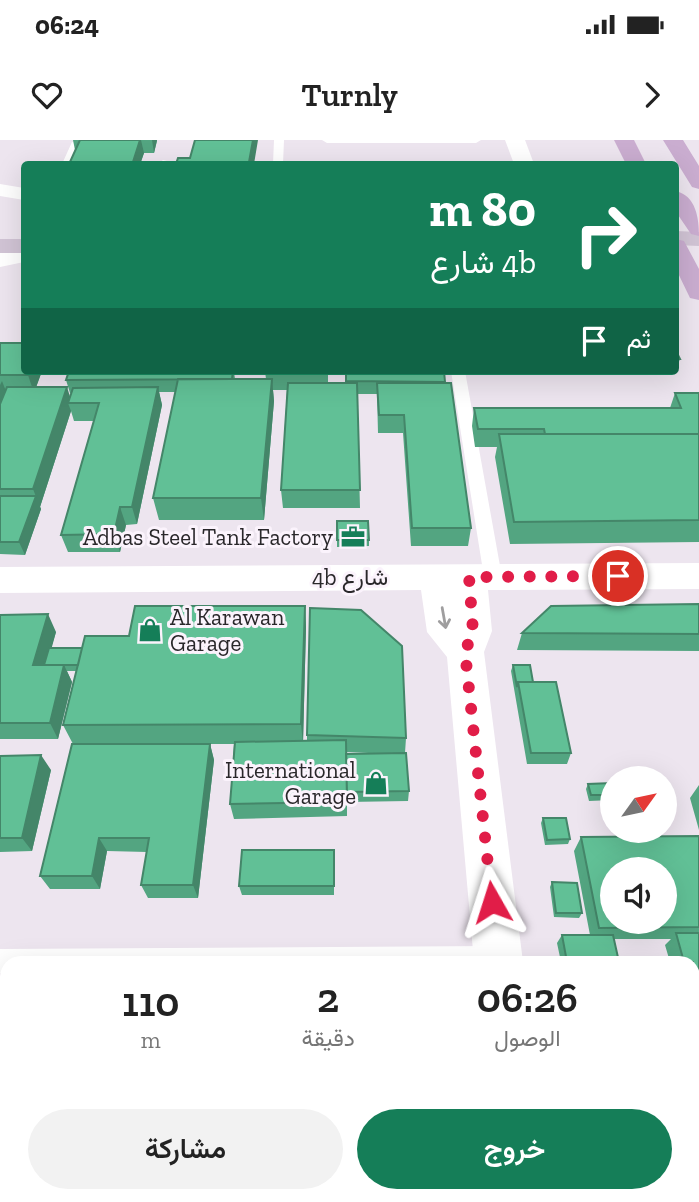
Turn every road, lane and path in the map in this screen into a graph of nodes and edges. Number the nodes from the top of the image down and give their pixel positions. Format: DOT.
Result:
graph roads {
  1 [pos="279,140"];
  2 [pos="327,140"];
  3 [pos="476,140"];
  4 [pos="515,140"];
  5 [pos="673,140"];
  6 [pos="75,144"];
  7 [pos="632,153"];
  8 [pos="68,161"];
  9 [pos="278,161"];
  10 [pos="523,161"];
  11 [pos="650,161"];
  12 [pos="694,169"];
  13 [pos="699,183"];
  14 [pos="0,190"];
  15 [pos="21,194"];
  16 [pos="679,203"];
  17 [pos="693,231"];
  18 [pos="0,246"];
  19 [pos="21,246"];
  20 [pos="679,252"];
  21 [pos="21,256"];
  22 [pos="0,260"];
  23 [pos="699,293"];
  24 [pos="679,294"];
  25 [pos="699,319"];
  26 [pos="458,375"];
  27 [pos="697,574"];
  28 [pos="466,577"];
  29 [pos="0,580"];
  30 [pos="498,956"];
  1 -- 9 [label="lane"];
  2 -- 3 [label="lane"];
  4 -- 10 [label="street"];
  5 -- 12 [label="main road"];
  6 -- 8 [label="lane"];
  7 -- 11 [label="main road"];
  12 -- 13 [label="main road"];
  14 -- 15 [label="street"];
  16 -- 17 [label="main road"];
  18 -- 19 [label="main road"];
  20 -- 23 [label="main road"];
  21 -- 22 [label="street"];
  24 -- 25 [label="main road"];
  26 -- 28 [label="lane"];
  27 -- 28 [label="street, 4b شارع"];
  28 -- 29 [label="street, 4b شارع"];
  28 -- 30 [label="street"];
}
